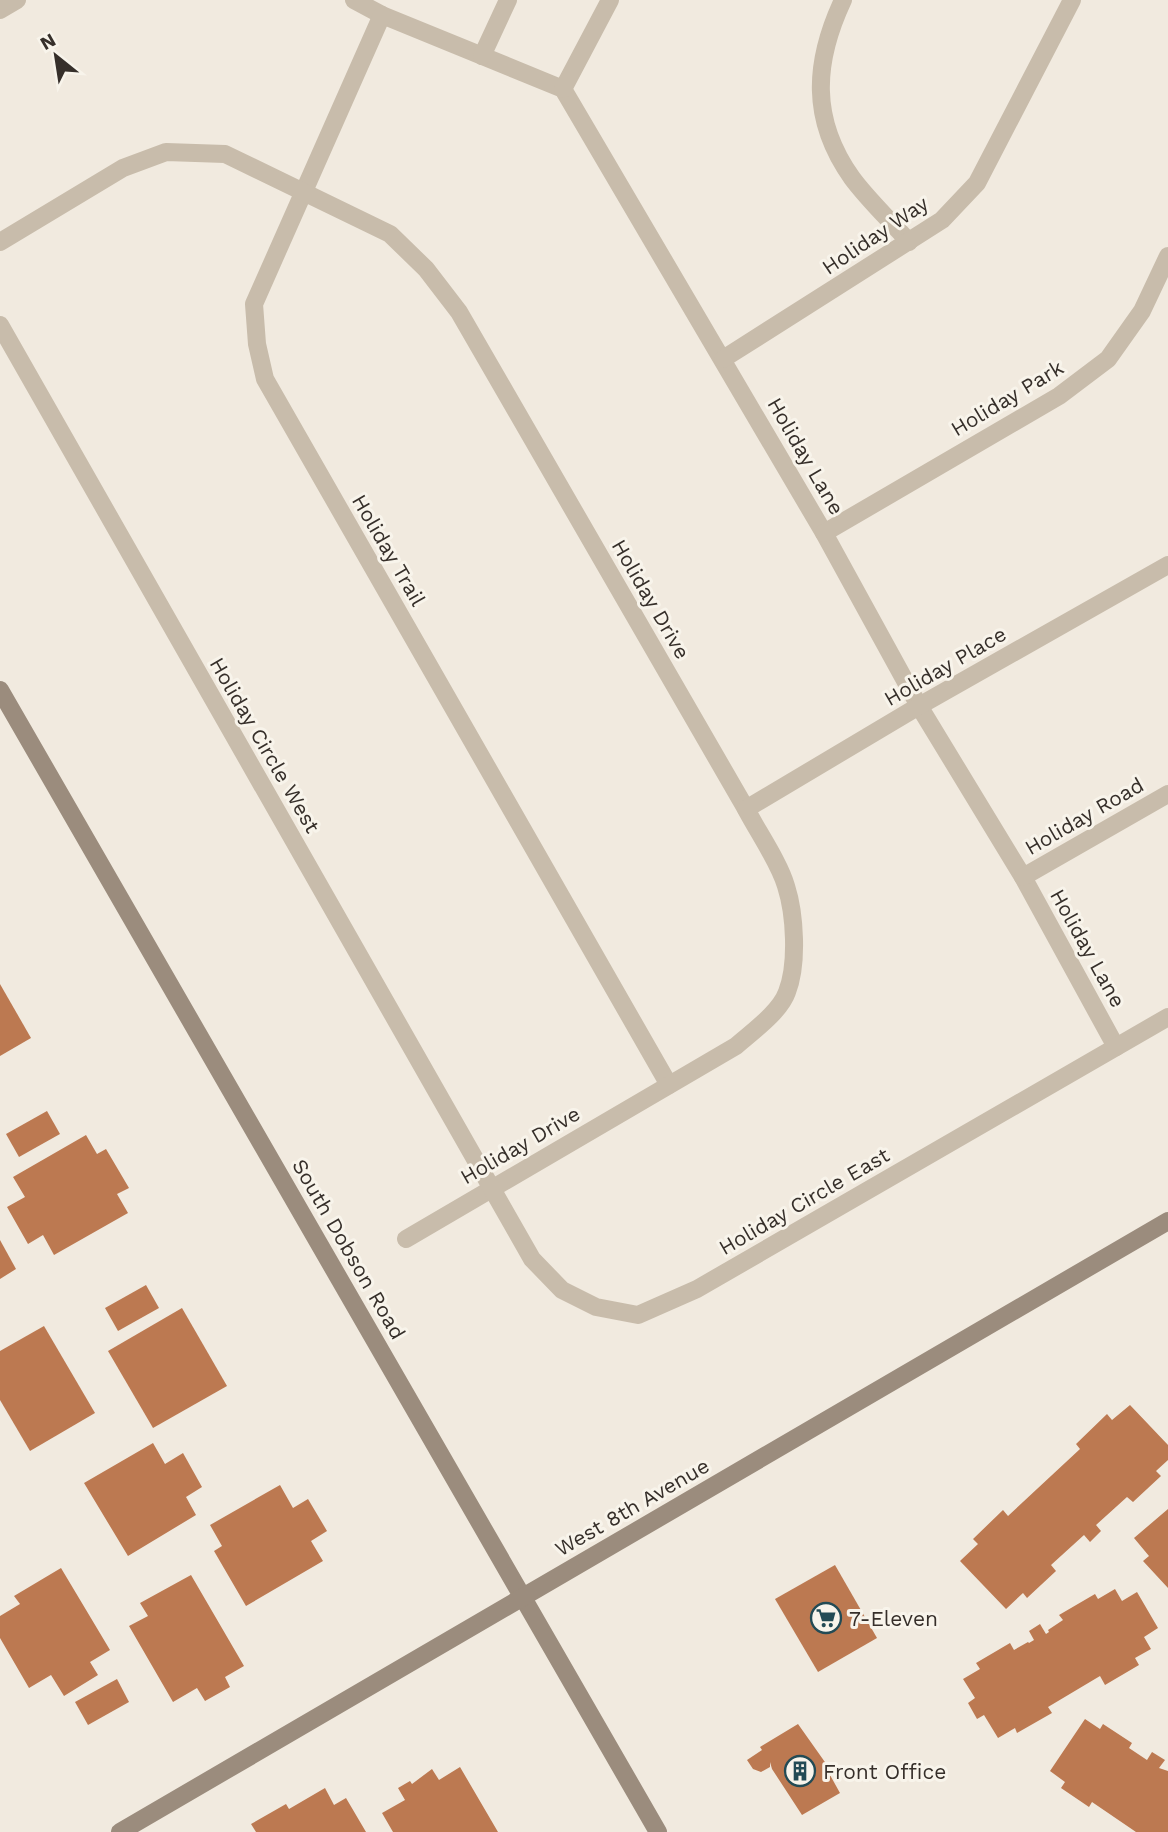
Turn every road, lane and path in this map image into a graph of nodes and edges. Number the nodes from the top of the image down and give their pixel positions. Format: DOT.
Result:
graph roads {
  1 [pos="17,0"];
  2 [pos="354,0"];
  3 [pos="508,0"];
  4 [pos="610,0"];
  5 [pos="843,0"];
  6 [pos="1072,0"];
  7 [pos="0,10"];
  8 [pos="382,15"];
  9 [pos="482,56"];
  10 [pos="563,89"];
  11 [pos="303,190"];
  12 [pos="0,242"];
  13 [pos="909,242"];
  14 [pos="1168,256"];
  15 [pos="0,325"];
  16 [pos="723,359"];
  17 [pos="824,533"];
  18 [pos="1168,565"];
  19 [pos="0,690"];
  20 [pos="919,706"];
  21 [pos="1168,794"];
  22 [pos="746,809"];
  23 [pos="1023,877"];
  24 [pos="1168,1017"];
  25 [pos="1116,1047"];
  26 [pos="668,1085"];
  27 [pos="491,1188"];
  28 [pos="1168,1221"];
  29 [pos="406,1239"];
  30 [pos="523,1596"];
  31 [pos="120,1832"];
  32 [pos="658,1832"];
  1 -- 7 [label="lane"];
  2 -- 8 [label="lane"];
  3 -- 9 [label="lane"];
  4 -- 10 [label="lane"];
  5 -- 13 [label="lane"];
  6 -- 13 [label="lane, Holiday Way"];
  8 -- 9 [label="lane"];
  8 -- 11 [label="lane, Holiday Trail"];
  9 -- 10 [label="lane"];
  10 -- 16 [label="lane, Holiday Lane"];
  11 -- 12 [label="lane, Holiday Drive"];
  11 -- 22 [label="lane, Holiday Drive"];
  11 -- 26 [label="lane, Holiday Trail"];
  13 -- 16 [label="lane, Holiday Way"];
  14 -- 17 [label="lane, Holiday Park"];
  15 -- 27 [label="lane, Holiday Circle West"];
  16 -- 17 [label="lane, Holiday Lane"];
  17 -- 20 [label="lane, Holiday Lane"];
  18 -- 20 [label="lane, Holiday Place"];
  19 -- 30 [label="main road, South Dobson Road"];
  20 -- 22 [label="lane, Holiday Place"];
  20 -- 23 [label="lane, Holiday Lane"];
  21 -- 23 [label="lane, Holiday Road"];
  22 -- 26 [label="lane, Holiday Drive"];
  23 -- 25 [label="lane, Holiday Lane"];
  24 -- 25 [label="lane, Holiday Circle East"];
  25 -- 27 [label="lane, Holiday Circle East"];
  26 -- 27 [label="lane, Holiday Drive"];
  27 -- 29 [label="lane, Holiday Drive"];
  28 -- 30 [label="main road, West 8th Avenue"];
  30 -- 31 [label="main road, West 8th Avenue"];
  30 -- 32 [label="main road, South Dobson Road"];
}
